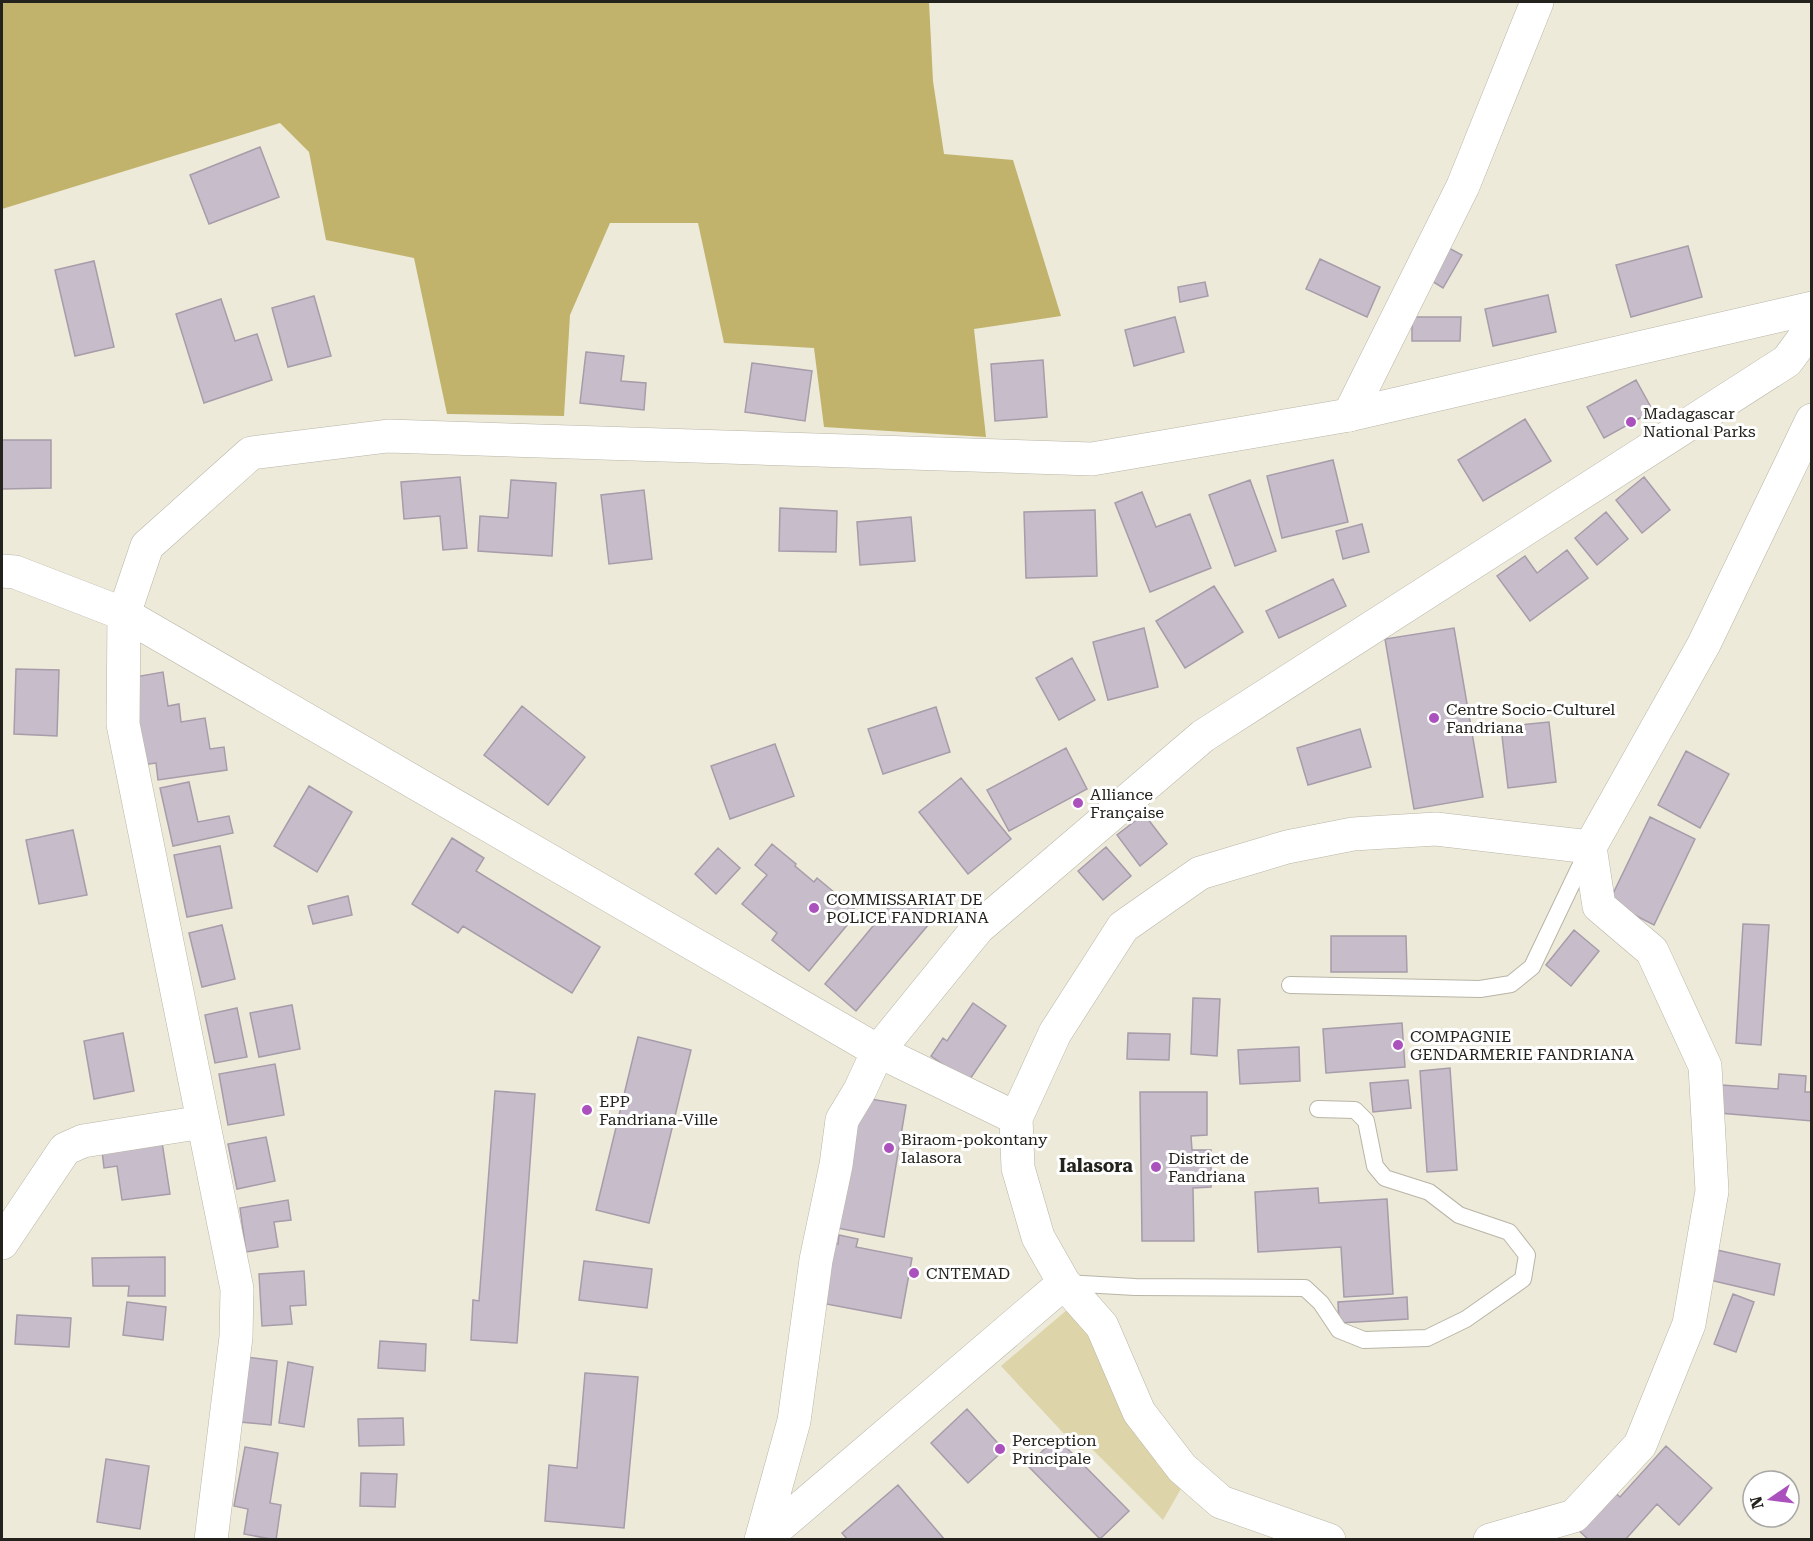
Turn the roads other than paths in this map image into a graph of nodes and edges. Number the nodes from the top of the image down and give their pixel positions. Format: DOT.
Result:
graph roads {
  1 [pos="1537,2"];
  2 [pos="1812,308"];
  3 [pos="1812,327"];
  4 [pos="1349,415"];
  5 [pos="1812,420"];
  6 [pos="6,569"];
  7 [pos="123,615"];
  8 [pos="1590,847"];
  9 [pos="1290,985"];
  10 [pos="878,1051"];
  11 [pos="1318,1109"];
  12 [pos="1016,1118"];
  13 [pos="203,1122"];
  14 [pos="2,1243"];
  15 [pos="1064,1282"];
  16 [pos="211,1539"];
  17 [pos="762,1539"];
  18 [pos="1329,1539"];
  19 [pos="1490,1539"];
  1 -- 4 [label="street"];
  2 -- 4 [label="street"];
  3 -- 10 [label="street"];
  4 -- 7 [label="street"];
  5 -- 8 [label="street"];
  6 -- 7 [label="street"];
  7 -- 10 [label="street"];
  7 -- 13 [label="street"];
  8 -- 9 [label="lane"];
  8 -- 12 [label="street"];
  8 -- 19 [label="street"];
  10 -- 12 [label="street"];
  10 -- 17 [label="street"];
  11 -- 15 [label="lane"];
  12 -- 15 [label="street"];
  13 -- 14 [label="street"];
  13 -- 16 [label="street"];
  15 -- 17 [label="street"];
  15 -- 18 [label="street"];
}
